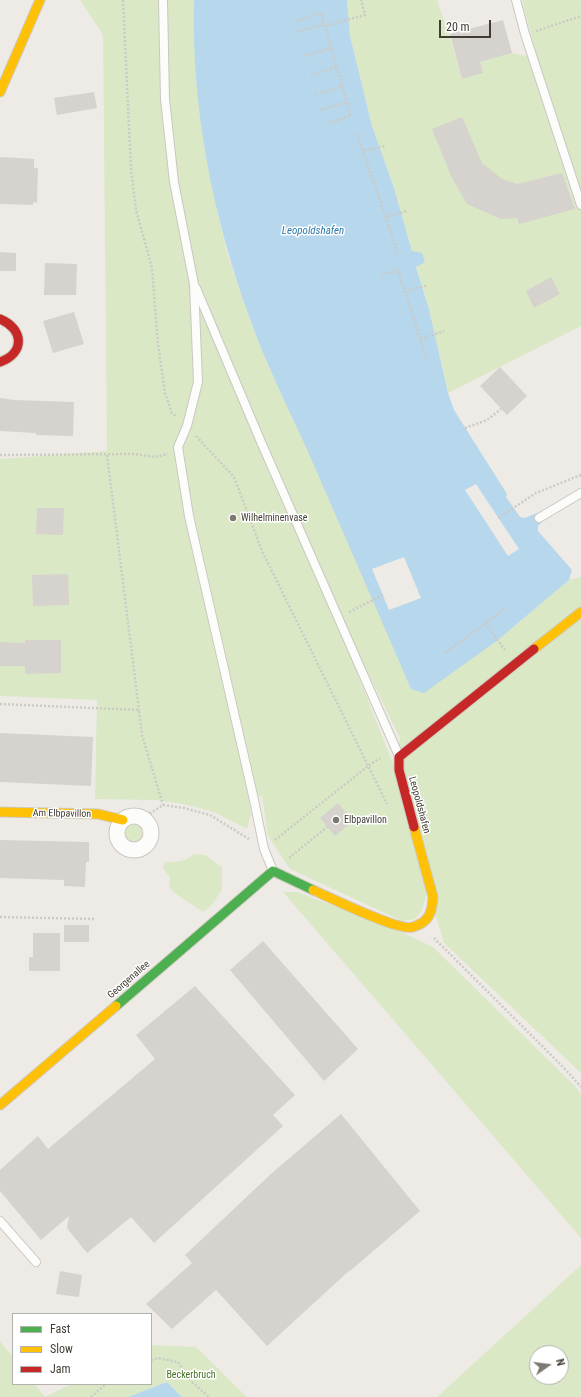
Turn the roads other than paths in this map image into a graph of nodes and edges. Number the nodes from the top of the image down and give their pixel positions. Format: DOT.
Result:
graph roads {
  1 [pos="40,0"];
  2 [pos="164,0"];
  3 [pos="516,0"];
  4 [pos="0,92"];
  5 [pos="581,206"];
  6 [pos="194,284"];
  7 [pos="0,318"];
  8 [pos="0,362"];
  9 [pos="581,493"];
  10 [pos="539,518"];
  11 [pos="581,612"];
  12 [pos="399,757"];
  13 [pos="0,812"];
  14 [pos="123,820"];
  15 [pos="273,871"];
  16 [pos="0,1105"];
  17 [pos="0,1221"];
  18 [pos="36,1262"];
  1 -- 4 [label="street"];
  2 -- 6 [label="lane"];
  3 -- 5 [label="lane"];
  6 -- 12 [label="lane"];
  6 -- 15 [label="lane"];
  7 -- 8 [label="street"];
  9 -- 10 [label="lane"];
  11 -- 12 [label="street"];
  12 -- 15 [label="street, Leopoldshafen"];
  13 -- 14 [label="street, Am Elbpavillon"];
  14 -- 14 [label="street, Am Elbpavillon"];
  15 -- 16 [label="street, Georgenallee"];
  17 -- 18 [label="lane"];
}
